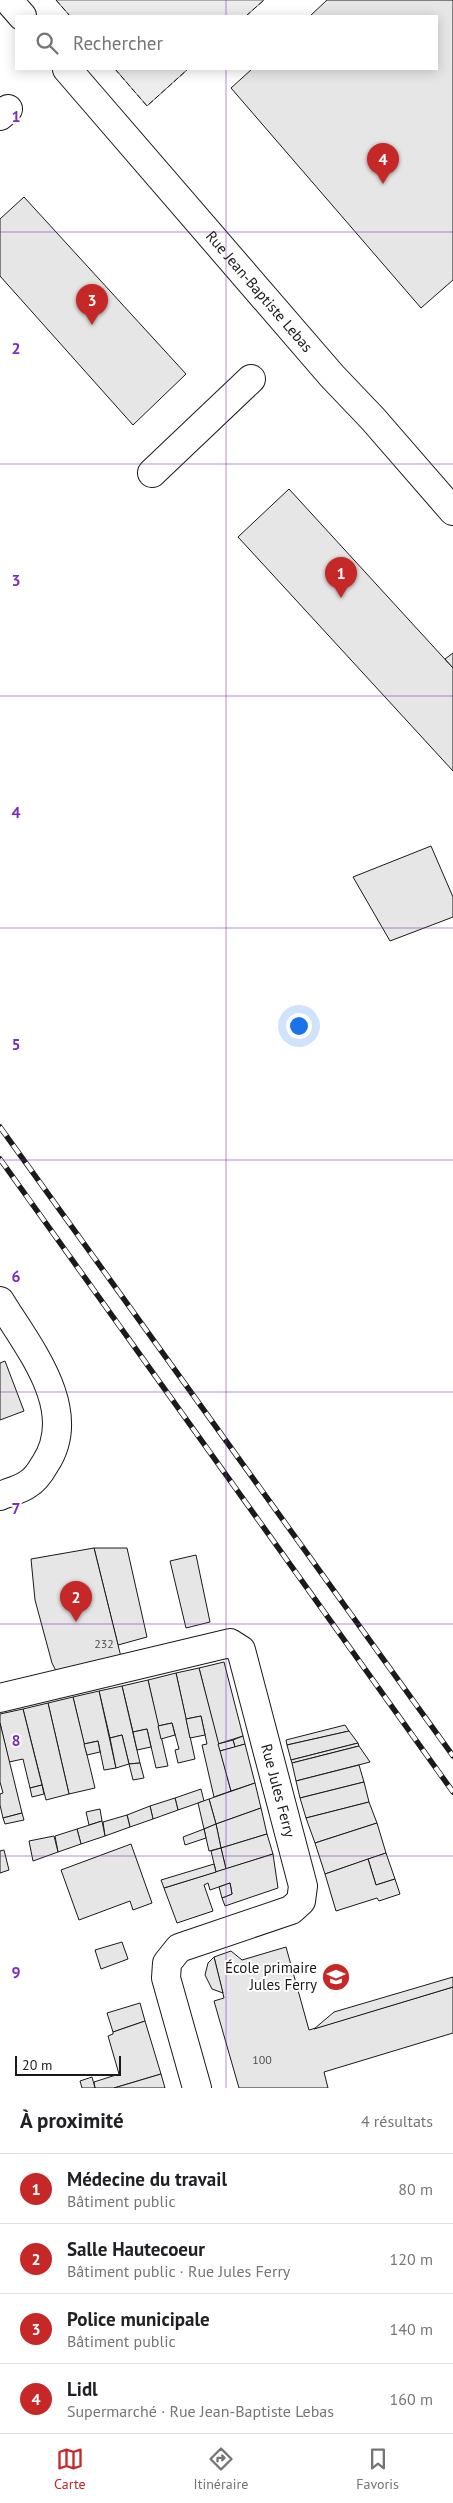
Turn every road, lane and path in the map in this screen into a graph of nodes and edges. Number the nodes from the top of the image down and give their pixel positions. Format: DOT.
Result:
graph roads {
  1 [pos="8,0"];
  2 [pos="21,15"];
  3 [pos="68,70"];
  4 [pos="251,379"];
  5 [pos="152,473"];
  6 [pos="453,511"];
  7 [pos="0,1302"];
  8 [pos="0,1496"];
  9 [pos="0,1698"];
  10 [pos="198,2088"];
  1 -- 2 [label="street"];
  3 -- 6 [label="street, Rue Jean-Baptiste Lebas"];
  4 -- 5 [label="street"];
  7 -- 8 [label="street"];
  9 -- 10 [label="street, Rue Jules Ferry"];
}
